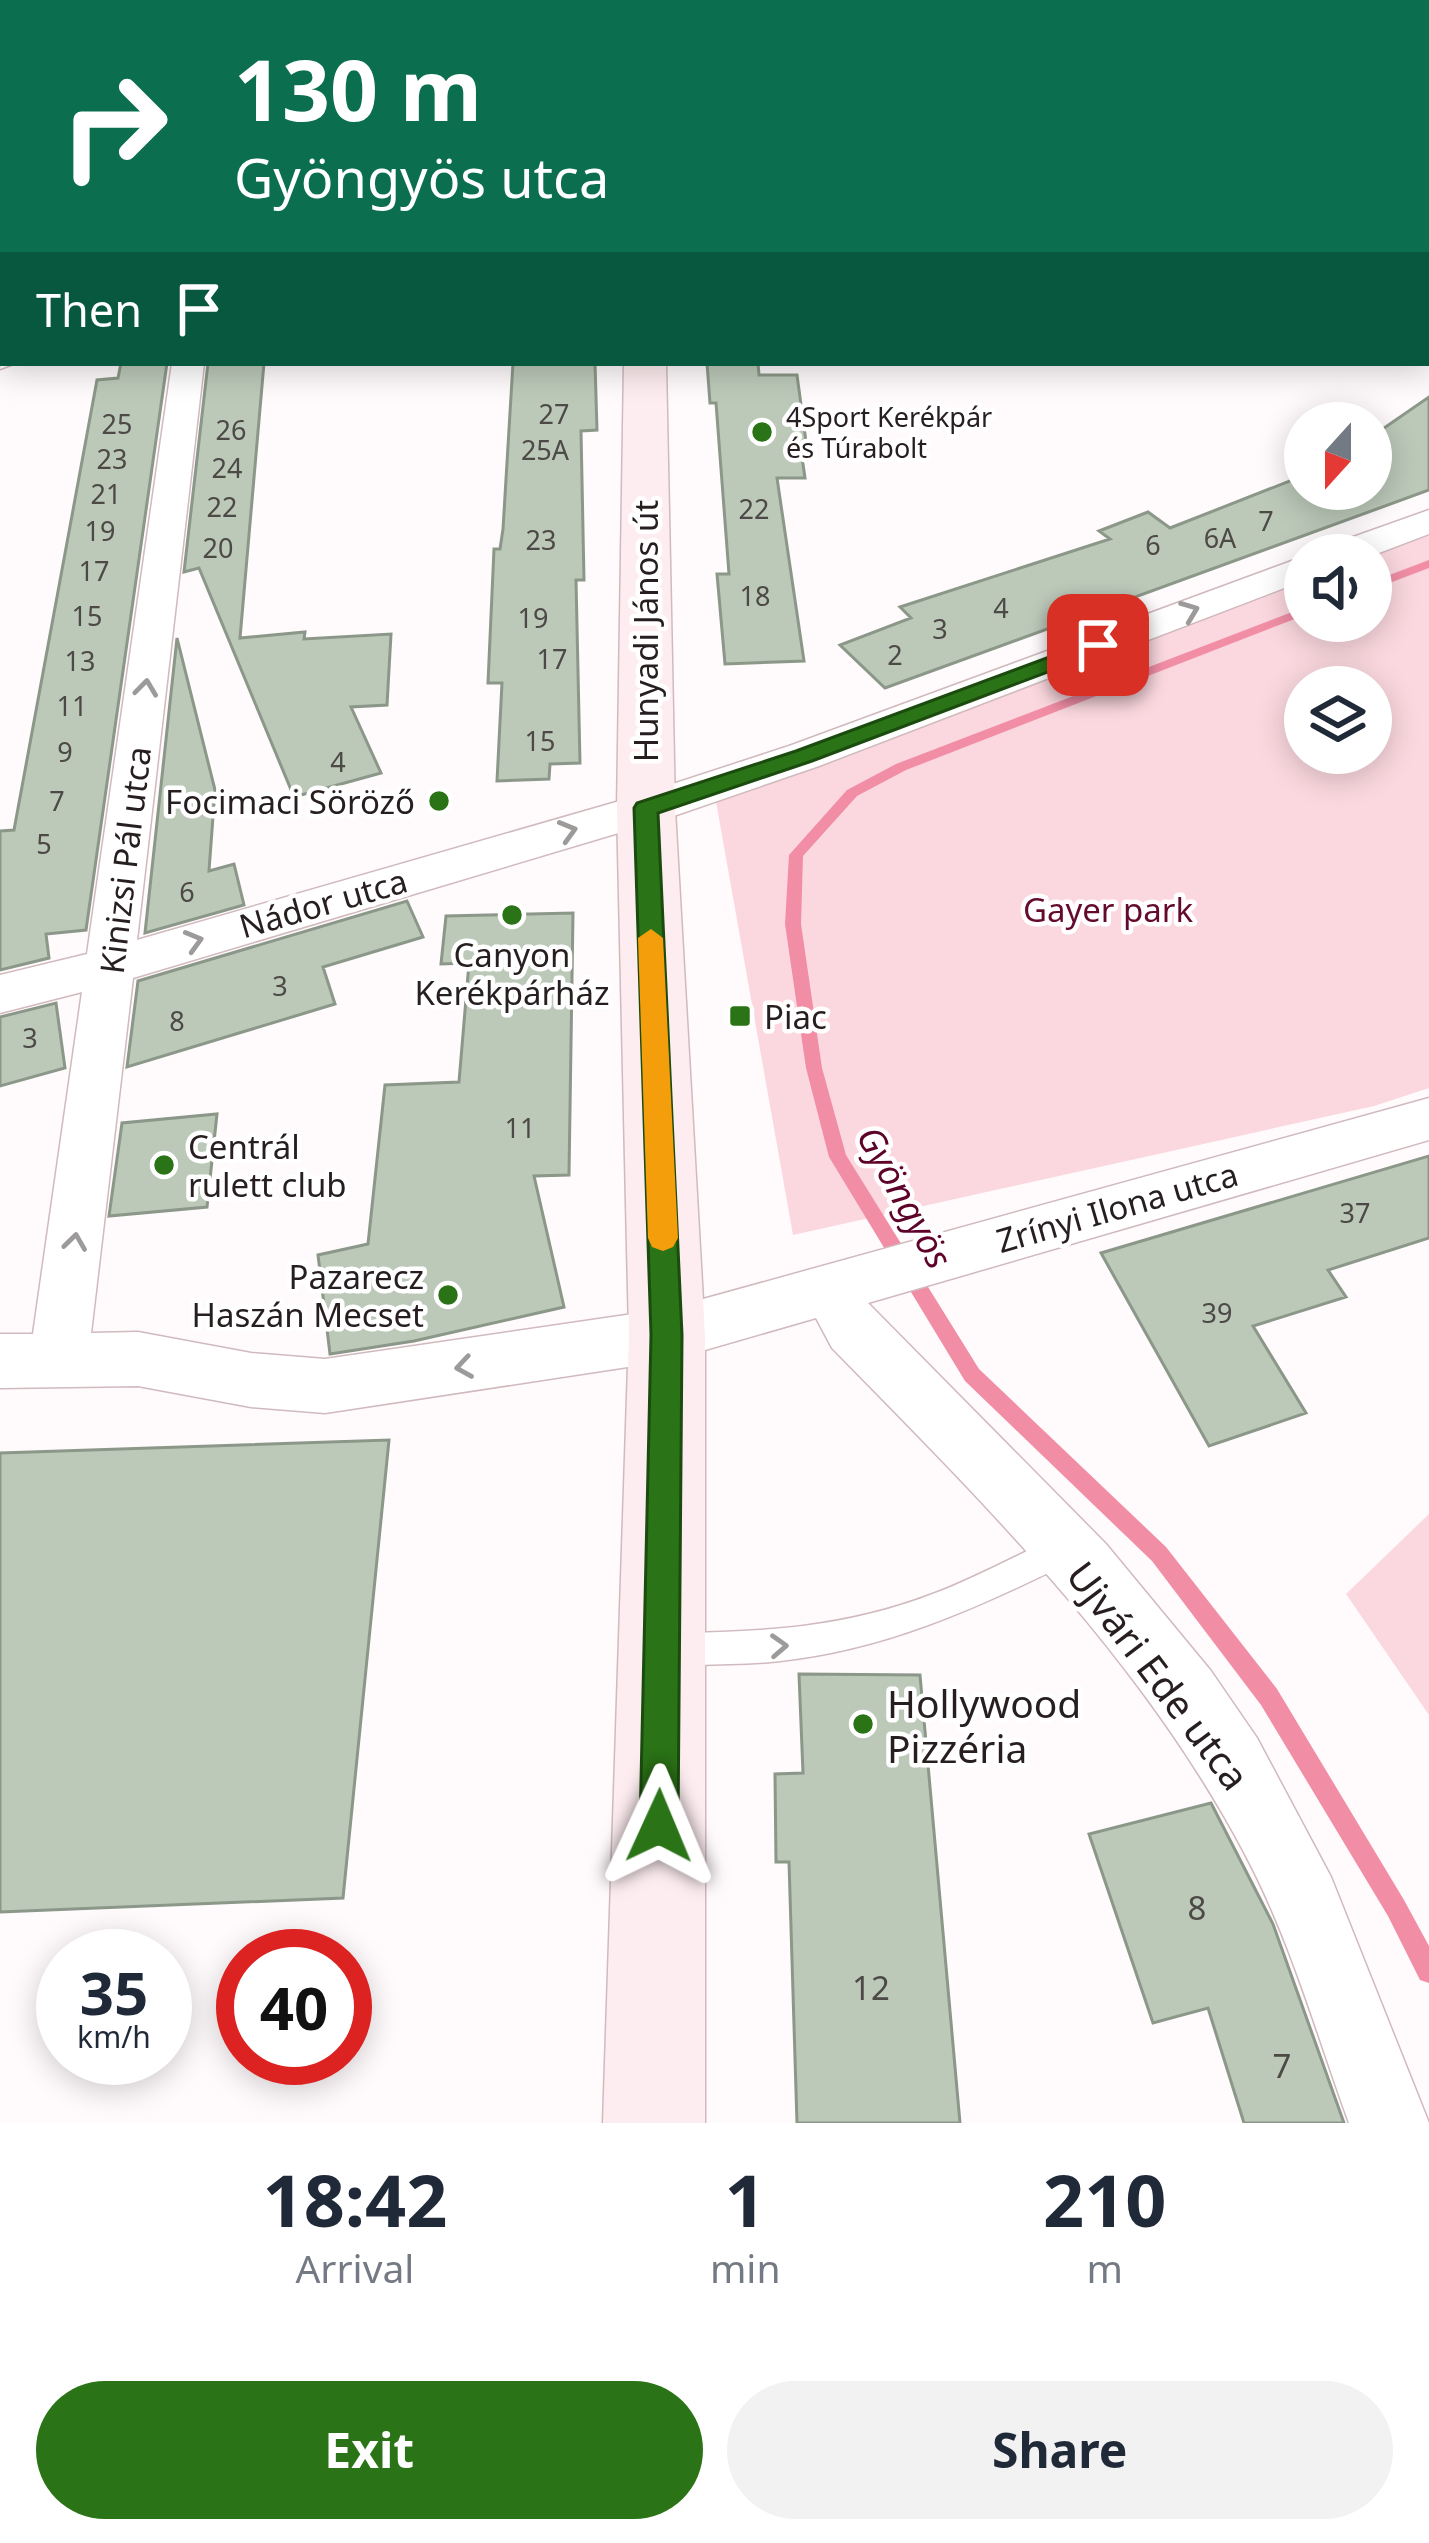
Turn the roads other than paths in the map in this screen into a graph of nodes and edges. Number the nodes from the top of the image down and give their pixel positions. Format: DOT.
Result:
graph roads {
  1 [pos="188,366"];
  2 [pos="645,366"];
  3 [pos="1429,521"];
  4 [pos="1392,535"];
  5 [pos="1284,575"];
  6 [pos="646,808"];
  7 [pos="111,965"];
  8 [pos="0,994"];
  9 [pos="1429,1119"];
  10 [pos="843,1287"];
  11 [pos="667,1335"];
  12 [pos="59,1358"];
  13 [pos="0,1361"];
  14 [pos="1065,1549"];
  15 [pos="662,1649"];
  16 [pos="654,2123"];
  17 [pos="1388,2123"];
  7 -- 1 [label="street, Kinizsi Pál utca, one-way"];
  2 -- 6 [label="street, Hunyadi János út"];
  3 -- 4 [label="street"];
  6 -- 5 [label="street, Nádor utca, one-way"];
  7 -- 6 [label="street, Nádor utca, one-way"];
  6 -- 11 [label="street, Hunyadi János út"];
  7 -- 8 [label="street, Nádor utca"];
  12 -- 7 [label="street, Kinizsi Pál utca, one-way"];
  9 -- 10 [label="street, Zrínyi Ilona utca"];
  10 -- 11 [label="street, Zrínyi Ilona utca"];
  10 -- 14 [label="street, Ujvári Ede utca"];
  11 -- 12 [label="street, Zrínyi Ilona utca, one-way"];
  11 -- 15 [label="street, Hunyadi János út"];
  12 -- 13 [label="street, Zrínyi Ilona utca"];
  15 -- 14 [label="lane, one-way"];
  14 -- 17 [label="street, Ujvári Ede utca"];
  15 -- 16 [label="street, Hunyadi János út"];
}
